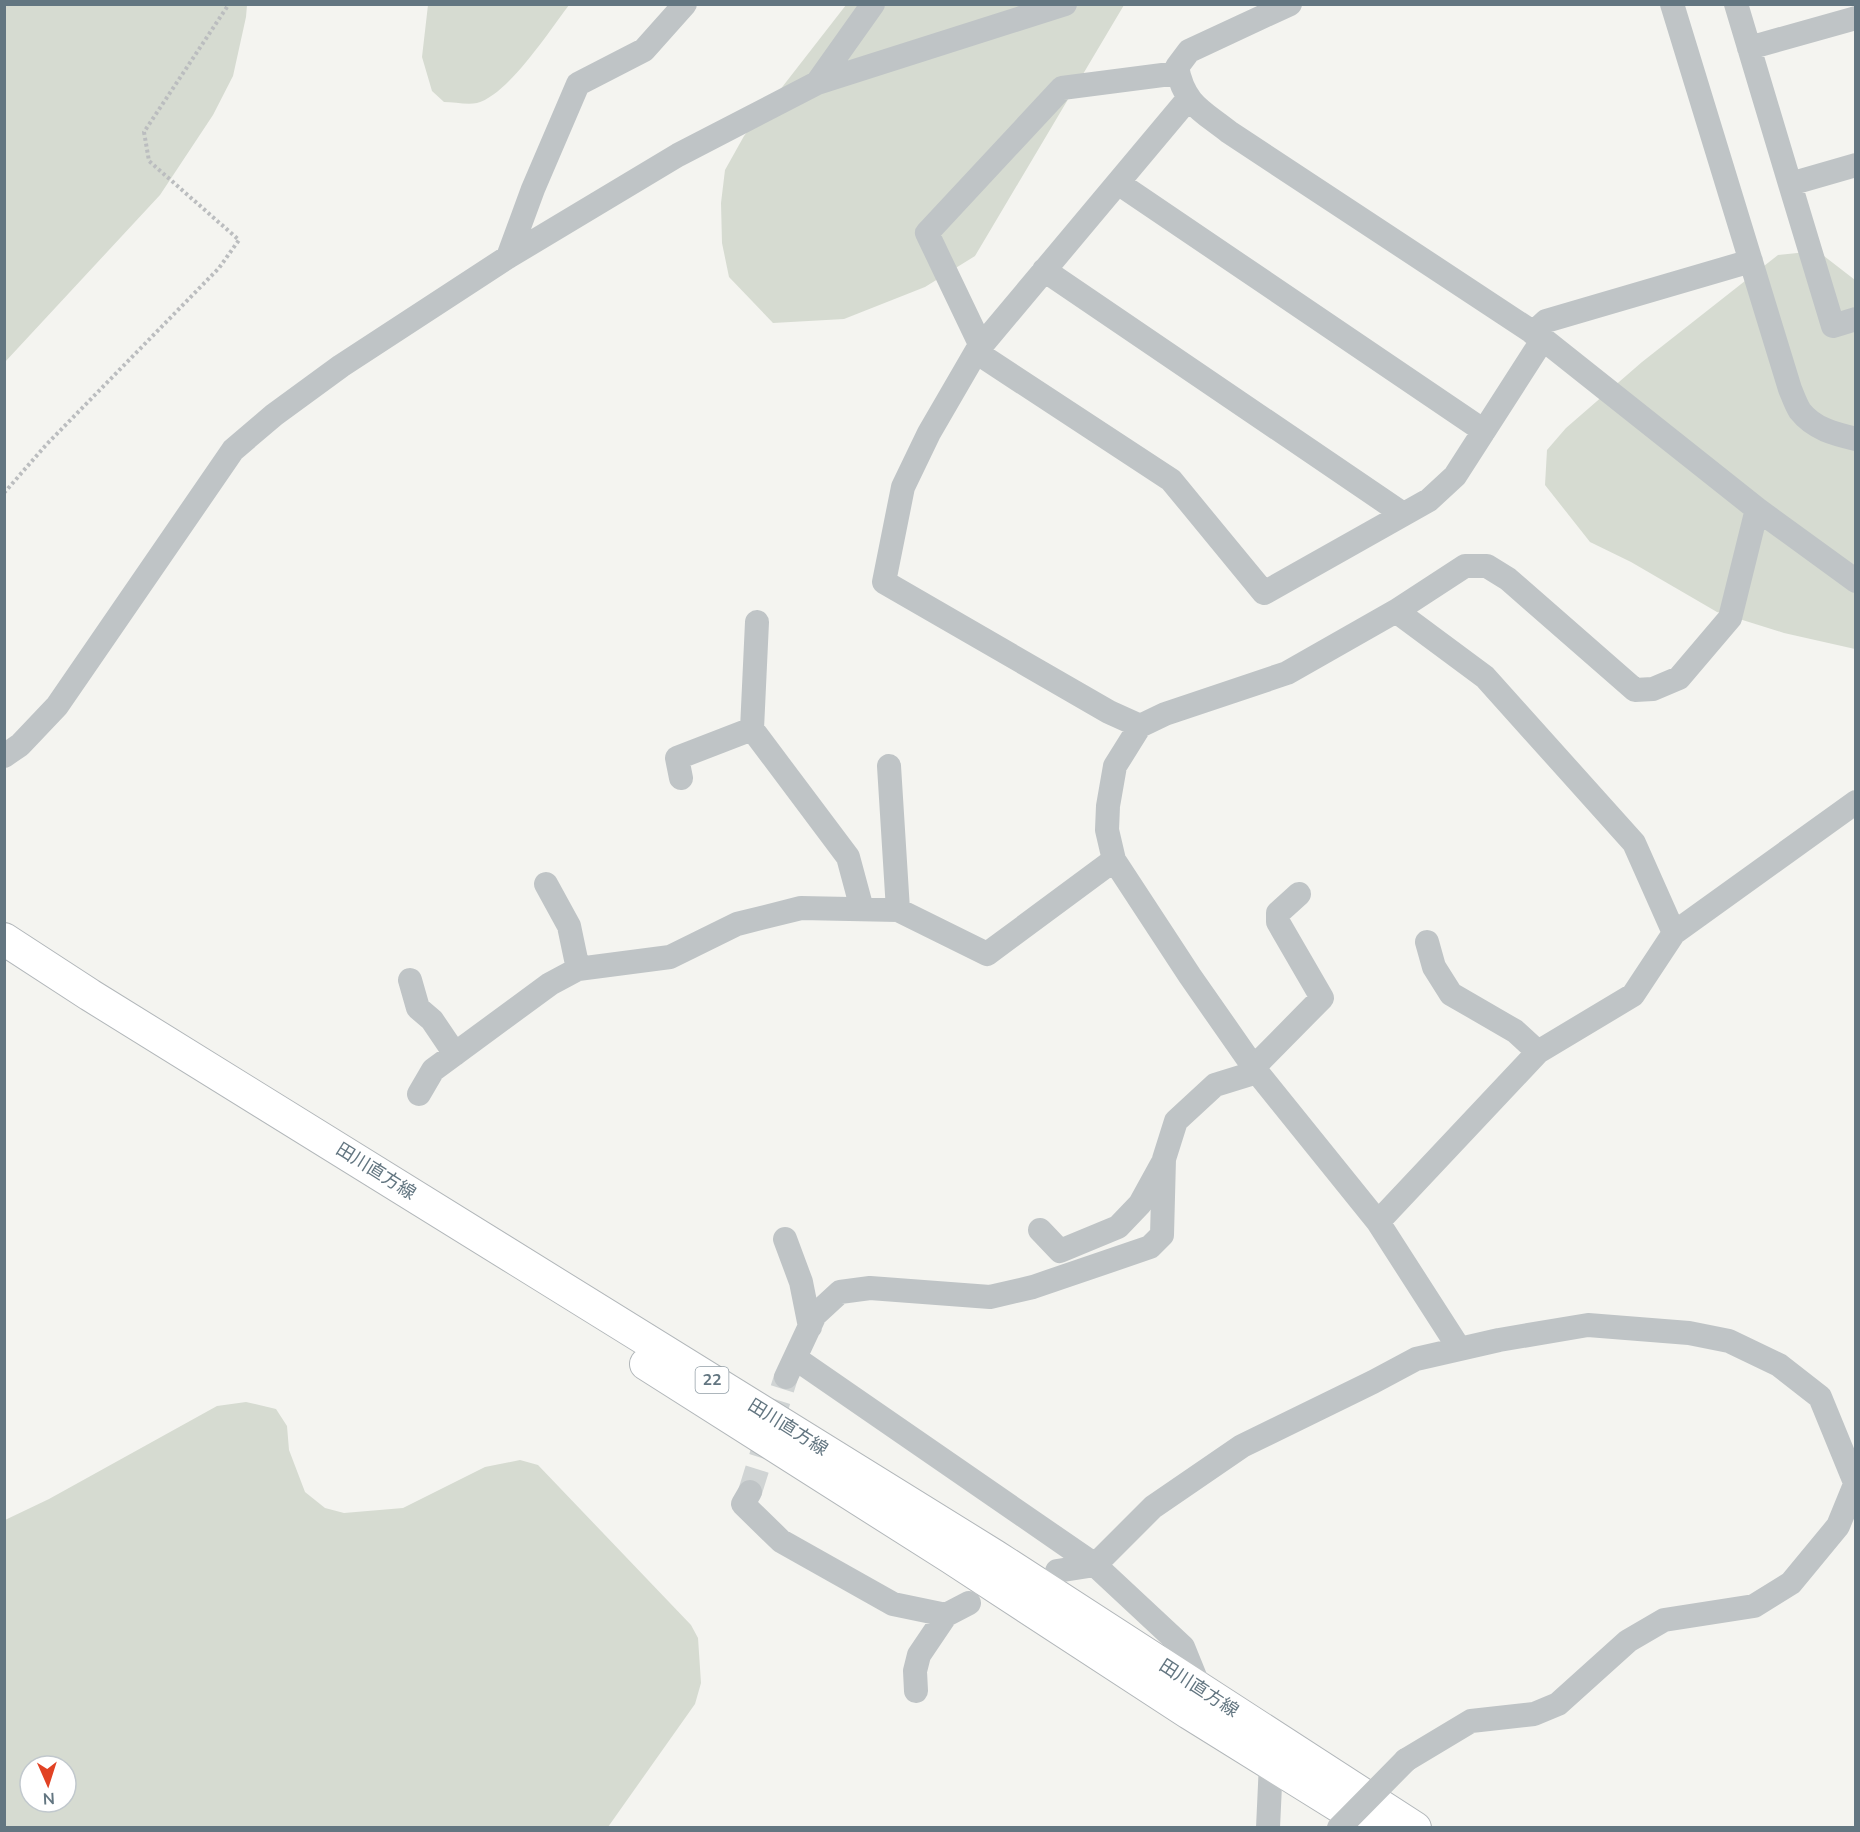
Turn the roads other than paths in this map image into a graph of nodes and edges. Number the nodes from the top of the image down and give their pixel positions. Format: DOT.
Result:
graph roads {
  1 [pos="685,4"];
  2 [pos="873,4"];
  3 [pos="1065,4"];
  4 [pos="1290,4"];
  5 [pos="1672,4"];
  6 [pos="1736,4"];
  7 [pos="1856,18"];
  8 [pos="1749,48"];
  9 [pos="1178,73"];
  10 [pos="817,83"];
  11 [pos="1188,99"];
  12 [pos="1856,165"];
  13 [pos="1118,183"];
  14 [pos="1791,184"];
  15 [pos="508,257"];
  16 [pos="1751,261"];
  17 [pos="1044,270"];
  18 [pos="1856,319"];
  19 [pos="1538,336"];
  20 [pos="978,349"];
  21 [pos="1484,431"];
  22 [pos="1856,439"];
  23 [pos="1757,510"];
  24 [pos="1403,514"];
  25 [pos="1856,581"];
  26 [pos="1395,611"];
  27 [pos="756,622"];
  28 [pos="1140,726"];
  29 [pos="752,729"];
  30 [pos="12,751"];
  31 [pos="4,766"];
  32 [pos="889,766"];
  33 [pos="681,778"];
  34 [pos="1856,802"];
  35 [pos="1114,860"];
  36 [pos="546,884"];
  37 [pos="1299,894"];
  38 [pos="862,909"];
  39 [pos="898,909"];
  40 [pos="1674,933"];
  41 [pos="4,939"];
  42 [pos="1427,942"];
  43 [pos="4,963"];
  44 [pos="578,969"];
  45 [pos="410,980"];
  46 [pos="1538,1052"];
  47 [pos="455,1054"];
  48 [pos="1255,1069"];
  49 [pos="419,1094"];
  50 [pos="1164,1159"];
  51 [pos="1378,1222"];
  52 [pos="1040,1230"];
  53 [pos="785,1239"];
  54 [pos="810,1327"];
  55 [pos="1459,1348"];
  56 [pos="1855,1483"];
  57 [pos="750,1492"];
  58 [pos="1095,1564"];
  59 [pos="1057,1571"];
  60 [pos="969,1603"];
  61 [pos="946,1616"];
  62 [pos="916,1691"];
  63 [pos="1195,1701"];
  64 [pos="1271,1762"];
  65 [pos="1268,1827"];
  66 [pos="1339,1827"];
  67 [pos="1374,1827"];
  68 [pos="1415,1827"];
  1 -- 15 [label="street"];
  2 -- 10 [label="street"];
  3 -- 10 [label="street"];
  4 -- 9 [label="street"];
  5 -- 16 [label="street"];
  6 -- 8 [label="street"];
  7 -- 8 [label="street"];
  8 -- 14 [label="street"];
  9 -- 11 [label="street"];
  9 -- 20 [label="street"];
  10 -- 15 [label="street"];
  11 -- 13 [label="street"];
  11 -- 19 [label="street"];
  12 -- 14 [label="street"];
  13 -- 17 [label="street"];
  13 -- 21 [label="street"];
  14 -- 18 [label="street"];
  15 -- 30 [label="street"];
  16 -- 19 [label="street"];
  16 -- 22 [label="street"];
  17 -- 20 [label="street"];
  17 -- 24 [label="street"];
  19 -- 21 [label="street"];
  19 -- 23 [label="street"];
  20 -- 24 [label="street"];
  20 -- 28 [label="street"];
  21 -- 24 [label="street"];
  23 -- 25 [label="street"];
  23 -- 26 [label="street"];
  26 -- 28 [label="street"];
  26 -- 40 [label="street"];
  27 -- 29 [label="street"];
  28 -- 35 [label="street"];
  29 -- 33 [label="street"];
  29 -- 38 [label="street"];
  30 -- 31 [label="street"];
  32 -- 39 [label="street"];
  34 -- 40 [label="street"];
  35 -- 39 [label="street"];
  35 -- 48 [label="street"];
  36 -- 44 [label="street"];
  37 -- 48 [label="street"];
  38 -- 39 [label="street"];
  38 -- 44 [label="street"];
  40 -- 46 [label="street"];
  41 -- 63 [label="main road, 田川直方線 / 22"];
  42 -- 46 [label="street"];
  43 -- 63 [label="main road, 田川直方線 / 22"];
  44 -- 47 [label="street"];
  45 -- 47 [label="street"];
  46 -- 51 [label="street"];
  47 -- 49 [label="street"];
  48 -- 50 [label="street"];
  48 -- 51 [label="street"];
  50 -- 52 [label="street"];
  50 -- 54 [label="street"];
  51 -- 55 [label="street"];
  53 -- 54 [label="street"];
  54 -- 58 [label="street"];
  55 -- 56 [label="street"];
  55 -- 58 [label="street"];
  56 -- 66 [label="street, bridge"];
  57 -- 61 [label="street"];
  58 -- 59 [label="street"];
  58 -- 63 [label="street"];
  60 -- 61 [label="street"];
  61 -- 62 [label="street"];
  63 -- 64 [label="main road, 田川直方線 / 22"];
  63 -- 68 [label="main road, 田川直方線 / 22"];
  64 -- 65 [label="street"];
  64 -- 67 [label="main road, 田川直方線 / 22"];
}
